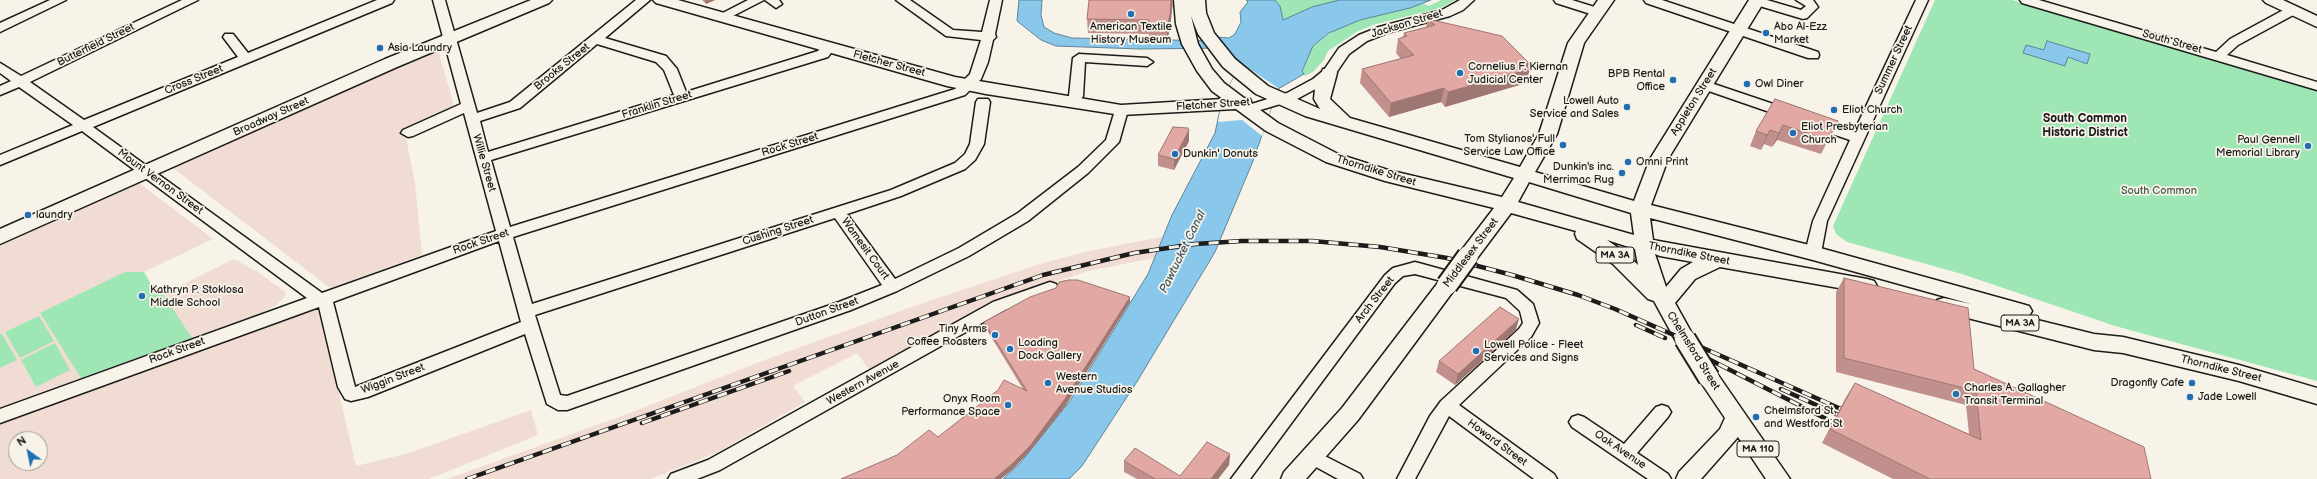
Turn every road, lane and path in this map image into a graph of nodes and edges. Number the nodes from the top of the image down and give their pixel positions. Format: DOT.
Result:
graph roads {
  1 [pos="60,0"];
  2 [pos="192,0"];
  3 [pos="388,0"];
  4 [pos="439,0"];
  5 [pos="544,0"];
  6 [pos="644,0"];
  7 [pos="661,0"];
  8 [pos="758,0"];
  9 [pos="902,0"];
  10 [pos="996,0"];
  11 [pos="1182,0"];
  12 [pos="1197,0"];
  13 [pos="1468,0"];
  14 [pos="1560,0"];
  15 [pos="1650,0"];
  16 [pos="1802,0"];
  17 [pos="1922,0"];
  18 [pos="2026,0"];
  19 [pos="1755,1"];
  20 [pos="2285,4"];
  21 [pos="1601,6"];
  22 [pos="721,17"];
  23 [pos="2317,22"];
  24 [pos="0,28"];
  25 [pos="1739,30"];
  26 [pos="229,37"];
  27 [pos="990,37"];
  28 [pos="450,38"];
  29 [pos="596,40"];
  30 [pos="830,47"];
  31 [pos="1813,55"];
  32 [pos="2219,56"];
  33 [pos="246,59"];
  34 [pos="1147,62"];
  35 [pos="0,67"];
  36 [pos="1329,73"];
  37 [pos="19,82"];
  38 [pos="968,85"];
  39 [pos="1705,85"];
  40 [pos="2317,86"];
  41 [pos="0,91"];
  42 [pos="681,97"];
  43 [pos="1276,100"];
  44 [pos="983,102"];
  45 [pos="1073,103"];
  46 [pos="1230,105"];
  47 [pos="1121,110"];
  48 [pos="470,113"];
  49 [pos="81,126"];
  50 [pos="1355,126"];
  51 [pos="408,133"];
  52 [pos="1858,138"];
  53 [pos="483,158"];
  54 [pos="0,160"];
  55 [pos="147,172"];
  56 [pos="1524,176"];
  57 [pos="1507,205"];
  58 [pos="1640,209"];
  59 [pos="838,212"];
  60 [pos="1558,221"];
  61 [pos="504,234"];
  62 [pos="0,237"];
  63 [pos="1644,245"];
  64 [pos="1813,253"];
  65 [pos="1718,260"];
  66 [pos="892,287"];
  67 [pos="1050,288"];
  68 [pos="318,300"];
  69 [pos="1663,303"];
  70 [pos="529,319"];
  71 [pos="2123,345"];
  72 [pos="2317,396"];
  73 [pos="1446,406"];
  74 [pos="1662,412"];
  75 [pos="0,416"];
  76 [pos="1736,418"];
  77 [pos="1578,422"];
  78 [pos="1625,454"];
  79 [pos="1313,457"];
  80 [pos="678,479"];
  81 [pos="1240,479"];
  82 [pos="1292,479"];
  83 [pos="1354,479"];
  84 [pos="1406,479"];
  85 [pos="1548,479"];
  86 [pos="1662,479"];
  87 [pos="1687,479"];
  88 [pos="1779,479"];
  1 -- 24 [label="street"];
  2 -- 37 [label="street, Butterfield Street"];
  3 -- 33 [label="street, Cross Street"];
  4 -- 28 [label="street, Willie Street"];
  5 -- 28 [label="main road, Broadway Street"];
  6 -- 29 [label="street, Brooks Street"];
  7 -- 22 [label="main road, Fletcher Street"];
  8 -- 22 [label="street"];
  9 -- 27 [label="street"];
  10 -- 27 [label="street"];
  11 -- 46 [label="main road"];
  12 -- 43 [label="main road"];
  13 -- 36 [label="street, Jackson Street"];
  14 -- 21 [label="street"];
  15 -- 25 [label="street"];
  16 -- 19 [label="street"];
  17 -- 52 [label="street, Summer Street"];
  18 -- 32 [label="street, South Street"];
  19 -- 25 [label="main road, Appleton Street"];
  20 -- 23 [label="main road"];
  20 -- 32 [label="street"];
  21 -- 56 [label="main road, Middlesex Street"];
  22 -- 30 [label="main road, Fletcher Street"];
  25 -- 31 [label="street"];
  25 -- 39 [label="main road, Appleton Street"];
  26 -- 33 [label="street"];
  27 -- 38 [label="street"];
  28 -- 48 [label="street, Willie Street"];
  28 -- 55 [label="main road, Broadway Street"];
  29 -- 42 [label="street"];
  29 -- 48 [label="street, Brooks Street"];
  30 -- 38 [label="main road, Fletcher Street"];
  30 -- 42 [label="street, Franklin Street"];
  32 -- 40 [label="street, South Street"];
  33 -- 49 [label="street, Cross Street"];
  34 -- 45 [label="street"];
  35 -- 37 [label="street, Mount Vernon Street"];
  36 -- 43 [label="street, Jackson Street"];
  36 -- 50 [label="main road"];
  37 -- 41 [label="street, Butterfield Street"];
  37 -- 49 [label="street, Mount Vernon Street"];
  38 -- 45 [label="main road, Fletcher Street"];
  38 -- 61 [label="street, Rock Street"];
  39 -- 52 [label="street"];
  39 -- 58 [label="main road, Appleton Street"];
  42 -- 53 [label="street, Franklin Street"];
  43 -- 46 [label="main road, Fletcher Street"];
  43 -- 50 [label="main road, Thorndike Street"];
  44 -- 59 [label="street, Cushing Street"];
  45 -- 47 [label="main road, Fletcher Street"];
  46 -- 47 [label="main road, Fletcher Street"];
  46 -- 57 [label="main road, Thorndike Street"];
  47 -- 66 [label="street, Dutton Street"];
  48 -- 51 [label="street, Brooks Street"];
  48 -- 53 [label="street, Willie Street"];
  49 -- 54 [label="street, Cross Street"];
  49 -- 55 [label="street, Mount Vernon Street"];
  50 -- 56 [label="main road, Thorndike Street"];
  52 -- 64 [label="street, Summer Street"];
  53 -- 61 [label="street, Willie Street"];
  55 -- 62 [label="main road, Broadway Street"];
  55 -- 68 [label="street, Mount Vernon Street"];
  56 -- 57 [label="main road, Middlesex Street"];
  56 -- 58 [label="main road, Thorndike Street"];
  57 -- 60 [label="main road, Thorndike Street"];
  57 -- 79 [label="main road, Middlesex Street, bridge"];
  58 -- 63 [label="main road, Chelmsford Street / MA 3A"];
  58 -- 64 [label="main road, Thorndike Street"];
  59 -- 66 [label="street, Wamesit Court"];
  59 -- 70 [label="street, Cushing Street"];
  60 -- 63 [label="main road, Thorndike Street"];
  60 -- 69 [label="main road, MA 3A"];
  61 -- 68 [label="street, Rock Street"];
  61 -- 70 [label="street, Willie Street"];
  63 -- 65 [label="main road, Thorndike Street"];
  63 -- 69 [label="main road, Chelmsford Street / MA 3A"];
  64 -- 71 [label="main road, Thorndike Street"];
  65 -- 69 [label="main road"];
  65 -- 71 [label="main road, Thorndike Street / MA 3A"];
  66 -- 70 [label="street, Dutton Street"];
  67 -- 80 [label="street, Western Avenue"];
  68 -- 70 [label="street, Wiggin Street"];
  68 -- 75 [label="street, Rock Street"];
  69 -- 76 [label="main road, Chelmsford Street / MA 3A, bridge"];
  71 -- 72 [label="main road, Thorndike Street / MA 3A"];
  73 -- 81 [label="street, Arch Street"];
  73 -- 84 [label="street, Arch Street"];
  73 -- 85 [label="street, Howard Street"];
  74 -- 78 [label="street"];
  76 -- 87 [label="main road"];
  76 -- 88 [label="main road, Chelmsford Street / MA 110"];
  77 -- 78 [label="street, Oak Avenue"];
  78 -- 86 [label="street, Oak Avenue"];
  79 -- 82 [label="main road, Middlesex Street"];
  79 -- 83 [label="street"];
}
